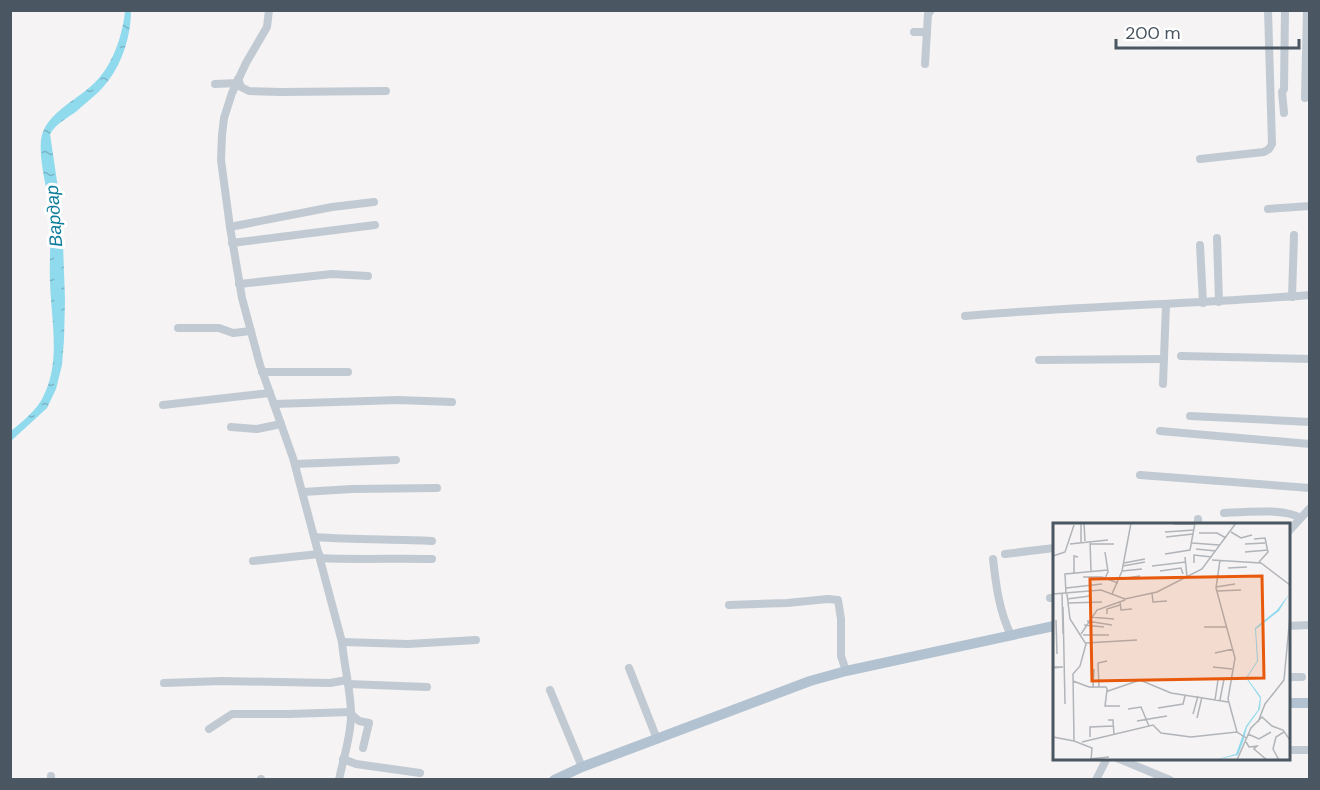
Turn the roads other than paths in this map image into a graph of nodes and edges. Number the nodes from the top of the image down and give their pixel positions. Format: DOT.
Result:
graph roads {
  1 [pos="269,10"];
  2 [pos="931,10"];
  3 [pos="1268,10"];
  4 [pos="1285,10"];
  5 [pos="1306,10"];
  6 [pos="914,32"];
  7 [pos="927,32"];
  8 [pos="925,64"];
  9 [pos="238,81"];
  10 [pos="215,84"];
  11 [pos="386,91"];
  12 [pos="1305,98"];
  13 [pos="1286,110"];
  14 [pos="1200,159"];
  15 [pos="374,202"];
  16 [pos="1310,206"];
  17 [pos="1268,209"];
  18 [pos="375,225"];
  19 [pos="230,226"];
  20 [pos="1294,235"];
  21 [pos="1217,238"];
  22 [pos="232,243"];
  23 [pos="1200,245"];
  24 [pos="368,276"];
  25 [pos="239,284"];
  26 [pos="1310,295"];
  27 [pos="1292,297"];
  28 [pos="1219,302"];
  29 [pos="1203,303"];
  30 [pos="1166,304"];
  31 [pos="965,316"];
  32 [pos="178,328"];
  33 [pos="251,331"];
  34 [pos="1181,356"];
  35 [pos="1164,359"];
  36 [pos="1310,359"];
  37 [pos="1039,360"];
  38 [pos="262,372"];
  39 [pos="348,372"];
  40 [pos="1163,384"];
  41 [pos="270,393"];
  42 [pos="452,402"];
  43 [pos="274,404"];
  44 [pos="163,405"];
  45 [pos="1190,416"];
  46 [pos="1310,422"];
  47 [pos="280,424"];
  48 [pos="231,427"];
  49 [pos="1160,431"];
  50 [pos="1310,444"];
  51 [pos="396,460"];
  52 [pos="295,464"];
  53 [pos="1140,475"];
  54 [pos="437,488"];
  55 [pos="1310,488"];
  56 [pos="303,492"];
  57 [pos="1310,508"];
  58 [pos="1224,513"];
  59 [pos="1300,518"];
  60 [pos="1290,530"];
  61 [pos="315,537"];
  62 [pos="432,541"];
  63 [pos="1053,548"];
  64 [pos="1005,554"];
  65 [pos="320,556"];
  66 [pos="432,559"];
  67 [pos="993,559"];
  68 [pos="253,561"];
  69 [pos="729,605"];
  70 [pos="1310,625"];
  71 [pos="1053,626"];
  72 [pos="1290,626"];
  73 [pos="1011,635"];
  74 [pos="476,640"];
  75 [pos="342,642"];
  76 [pos="629,668"];
  77 [pos="846,671"];
  78 [pos="1302,676"];
  79 [pos="1290,678"];
  80 [pos="347,682"];
  81 [pos="164,683"];
  82 [pos="427,687"];
  83 [pos="550,690"];
  84 [pos="1290,703"];
  85 [pos="1310,703"];
  86 [pos="351,713"];
  87 [pos="209,729"];
  88 [pos="657,739"];
  89 [pos="363,748"];
  90 [pos="1290,750"];
  91 [pos="1310,750"];
  92 [pos="343,759"];
  93 [pos="1106,760"];
  94 [pos="1123,760"];
  95 [pos="1142,763"];
  96 [pos="582,767"];
  97 [pos="420,773"];
  98 [pos="571,776"];
  99 [pos="339,780"];
  100 [pos="554,780"];
  101 [pos="1096,780"];
  102 [pos="1170,780"];
  1 -- 9 [label="street"];
  2 -- 7 [label="street"];
  3 -- 14 [label="street"];
  4 -- 13 [label="street"];
  5 -- 12 [label="street"];
  6 -- 7 [label="street"];
  7 -- 8 [label="street"];
  9 -- 10 [label="street"];
  9 -- 11 [label="street"];
  9 -- 19 [label="street"];
  15 -- 19 [label="street"];
  16 -- 17 [label="street"];
  18 -- 22 [label="street"];
  19 -- 22 [label="street"];
  20 -- 27 [label="street"];
  21 -- 28 [label="street"];
  22 -- 25 [label="street"];
  23 -- 29 [label="street"];
  24 -- 25 [label="street"];
  25 -- 33 [label="street"];
  26 -- 27 [label="street"];
  27 -- 28 [label="street"];
  28 -- 29 [label="street"];
  29 -- 30 [label="street"];
  30 -- 31 [label="street"];
  30 -- 35 [label="street"];
  32 -- 33 [label="street"];
  33 -- 38 [label="street"];
  34 -- 36 [label="street"];
  35 -- 37 [label="street"];
  35 -- 40 [label="street"];
  38 -- 39 [label="street"];
  38 -- 41 [label="street"];
  41 -- 43 [label="street"];
  41 -- 44 [label="street"];
  42 -- 43 [label="street"];
  43 -- 47 [label="street"];
  45 -- 46 [label="street"];
  47 -- 48 [label="street"];
  47 -- 52 [label="street"];
  49 -- 50 [label="street"];
  51 -- 52 [label="street"];
  52 -- 56 [label="street"];
  53 -- 55 [label="street"];
  54 -- 56 [label="street"];
  56 -- 61 [label="street"];
  57 -- 59 [label="street"];
  58 -- 59 [label="street"];
  59 -- 60 [label="street"];
  61 -- 62 [label="street"];
  61 -- 65 [label="street"];
  63 -- 64 [label="street"];
  65 -- 66 [label="street"];
  65 -- 68 [label="street"];
  65 -- 75 [label="street"];
  67 -- 73 [label="street"];
  69 -- 77 [label="street"];
  70 -- 72 [label="street"];
  71 -- 73 [label="main road"];
  73 -- 77 [label="main road"];
  74 -- 75 [label="street"];
  75 -- 80 [label="street"];
  76 -- 88 [label="street"];
  77 -- 88 [label="main road"];
  78 -- 79 [label="street"];
  80 -- 81 [label="street"];
  80 -- 82 [label="street"];
  80 -- 86 [label="street"];
  83 -- 96 [label="street"];
  84 -- 85 [label="main road"];
  86 -- 87 [label="street"];
  86 -- 89 [label="street"];
  86 -- 92 [label="street"];
  88 -- 96 [label="main road"];
  90 -- 91 [label="street"];
  92 -- 97 [label="street"];
  92 -- 99 [label="street"];
  93 -- 101 [label="street"];
  94 -- 95 [label="street"];
  95 -- 102 [label="street"];
  96 -- 98 [label="main road"];
  98 -- 100 [label="main road"];
}
